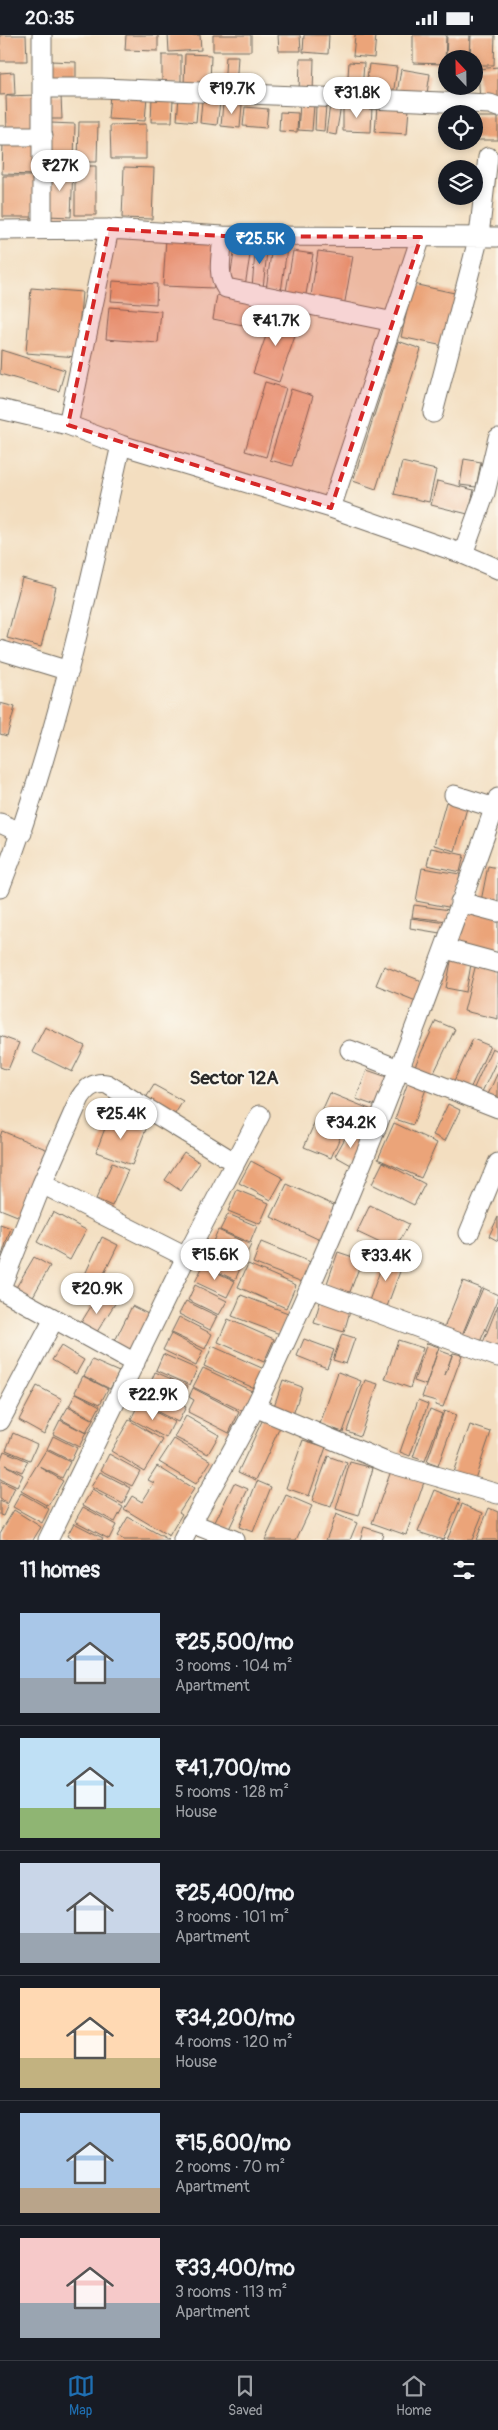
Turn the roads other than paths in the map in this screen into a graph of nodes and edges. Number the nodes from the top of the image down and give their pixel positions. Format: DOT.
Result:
graph roads {
  1 [pos="42,35"];
  2 [pos="42,89"];
  3 [pos="498,107"];
  4 [pos="0,136"];
  5 [pos="43,136"];
  6 [pos="488,157"];
  7 [pos="42,229"];
  8 [pos="109,229"];
  9 [pos="0,230"];
  10 [pos="223,236"];
  11 [pos="479,236"];
  12 [pos="421,237"];
  13 [pos="498,237"];
  14 [pos="394,322"];
  15 [pos="0,409"];
  16 [pos="433,413"];
  17 [pos="68,425"];
  18 [pos="498,439"];
  19 [pos="121,445"];
  20 [pos="331,508"];
  21 [pos="463,553"];
  22 [pos="498,569"];
  23 [pos="0,650"];
  24 [pos="68,671"];
  25 [pos="454,795"];
  26 [pos="497,805"];
  27 [pos="0,823"];
  28 [pos="22,833"];
  29 [pos="0,888"];
  30 [pos="460,902"];
  31 [pos="498,913"];
  32 [pos="446,949"];
  33 [pos="498,963"];
  34 [pos="350,1050"];
  35 [pos="400,1070"];
  36 [pos="498,1108"];
  37 [pos="260,1115"];
  38 [pos="234,1163"];
  39 [pos="498,1163"];
  40 [pos="42,1184"];
  41 [pos="469,1233"];
  42 [pos="186,1257"];
  43 [pos="310,1288"];
  44 [pos="0,1289"];
  45 [pos="54,1319"];
  46 [pos="498,1357"];
  47 [pos="135,1363"];
  48 [pos="255,1407"];
  49 [pos="0,1421"];
  50 [pos="498,1494"];
  51 [pos="187,1532"];
  52 [pos="48,1540"];
  53 [pos="234,1540"];
  1 -- 2 [label="street"];
  2 -- 3 [label="street"];
  2 -- 5 [label="street"];
  4 -- 5 [label="street"];
  5 -- 7 [label="street"];
  6 -- 11 [label="street"];
  7 -- 8 [label="street"];
  7 -- 9 [label="street"];
  8 -- 10 [label="street"];
  8 -- 17 [label="street"];
  10 -- 12 [label="street"];
  10 -- 14 [label="street"];
  11 -- 12 [label="street"];
  11 -- 13 [label="street"];
  11 -- 16 [label="street"];
  12 -- 14 [label="street"];
  14 -- 20 [label="street"];
  15 -- 17 [label="street"];
  17 -- 19 [label="street"];
  18 -- 21 [label="street"];
  19 -- 20 [label="street"];
  19 -- 24 [label="street"];
  20 -- 21 [label="street"];
  21 -- 22 [label="street"];
  23 -- 24 [label="street"];
  24 -- 28 [label="street"];
  25 -- 26 [label="street"];
  26 -- 30 [label="street"];
  27 -- 28 [label="street"];
  28 -- 29 [label="street"];
  30 -- 31 [label="street"];
  30 -- 32 [label="street"];
  32 -- 33 [label="street"];
  32 -- 35 [label="street"];
  34 -- 35 [label="street"];
  35 -- 36 [label="street"];
  35 -- 43 [label="street"];
  37 -- 38 [label="street"];
  38 -- 40 [label="street"];
  38 -- 42 [label="street"];
  39 -- 41 [label="street"];
  40 -- 42 [label="street"];
  40 -- 44 [label="street"];
  42 -- 47 [label="street"];
  43 -- 46 [label="street"];
  43 -- 48 [label="street"];
  44 -- 45 [label="street"];
  45 -- 47 [label="street"];
  45 -- 49 [label="street"];
  47 -- 52 [label="street"];
  48 -- 50 [label="street"];
  48 -- 51 [label="street"];
  51 -- 53 [label="street"];
}
